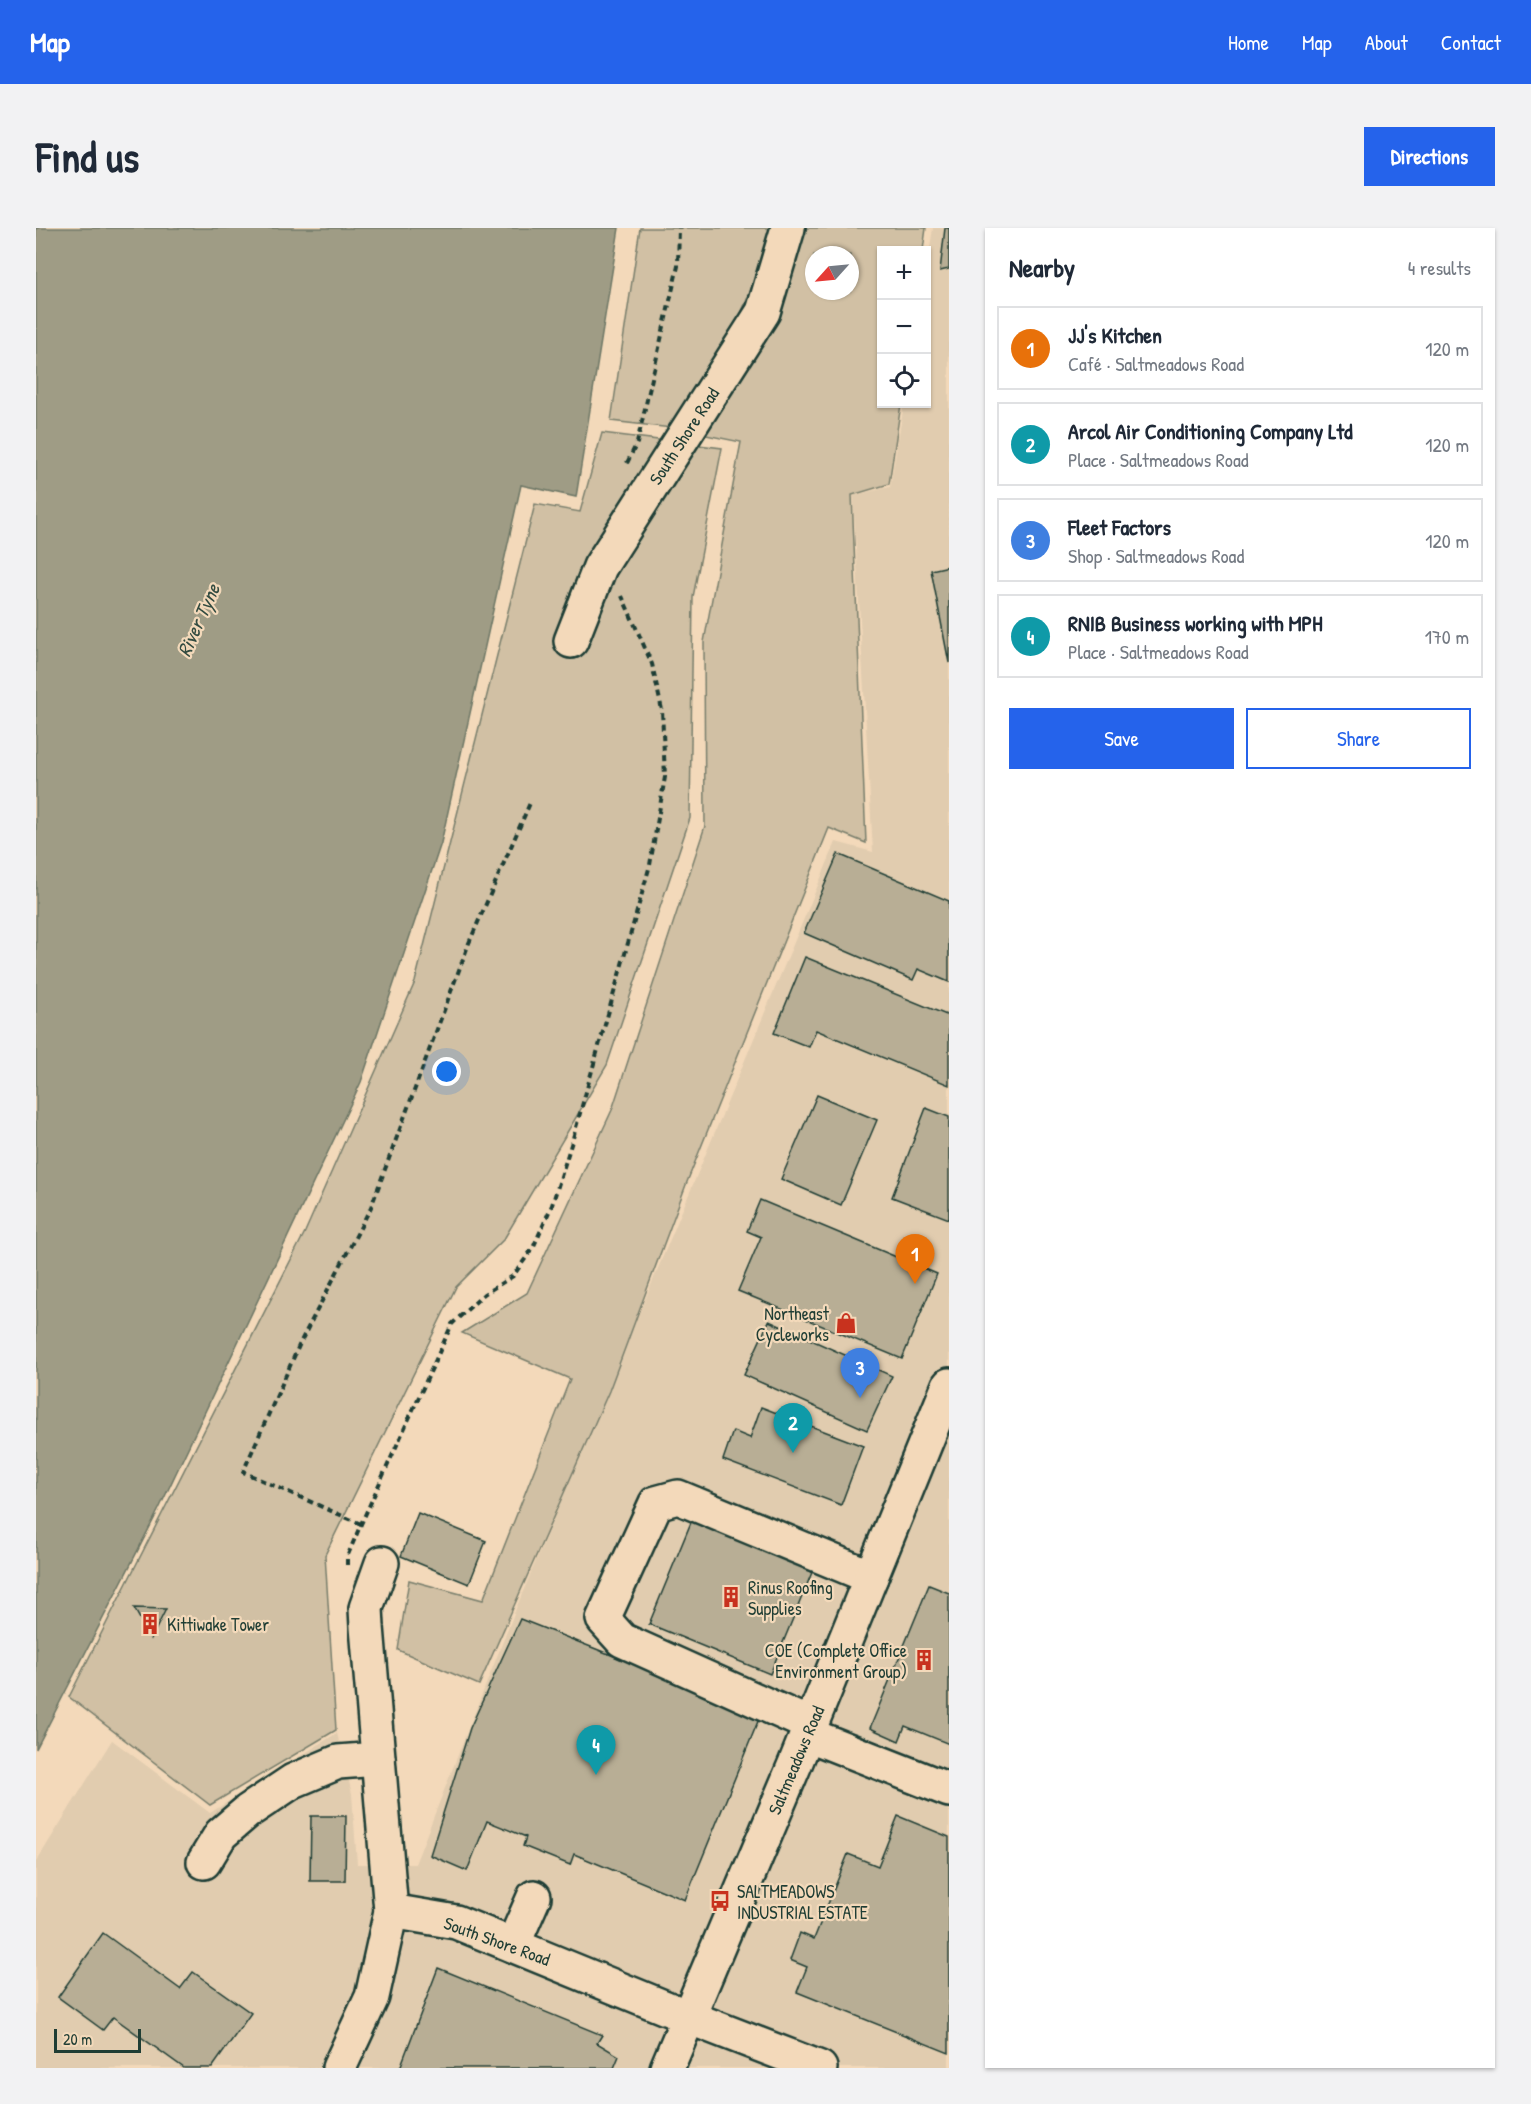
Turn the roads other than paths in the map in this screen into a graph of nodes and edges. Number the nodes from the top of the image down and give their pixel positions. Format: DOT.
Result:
graph roads {
  1 [pos="789,228"];
  2 [pos="571,641"];
  3 [pos="949,1385"];
  4 [pos="382,1563"];
  5 [pos="871,1577"];
  6 [pos="809,1730"];
  7 [pos="378,1759"];
  8 [pos="949,1790"];
  9 [pos="204,1862"];
  10 [pos="534,1898"];
  11 [pos="391,1911"];
  12 [pos="513,1945"];
  13 [pos="688,2018"];
  14 [pos="339,2068"];
  15 [pos="667,2068"];
  16 [pos="820,2068"];
  1 -- 2 [label="street, South Shore Road"];
  3 -- 5 [label="street, Saltmeadows Road"];
  4 -- 7 [label="street"];
  5 -- 6 [label="street, Saltmeadows Road"];
  5 -- 6 [label="street"];
  6 -- 8 [label="street"];
  6 -- 13 [label="street, Saltmeadows Road"];
  7 -- 9 [label="street"];
  7 -- 11 [label="street"];
  10 -- 12 [label="street"];
  11 -- 12 [label="street, South Shore Road"];
  11 -- 14 [label="street"];
  12 -- 13 [label="street, South Shore Road"];
  13 -- 15 [label="street, Saltmeadows Road"];
  13 -- 16 [label="street, South Shore Road"];
}
